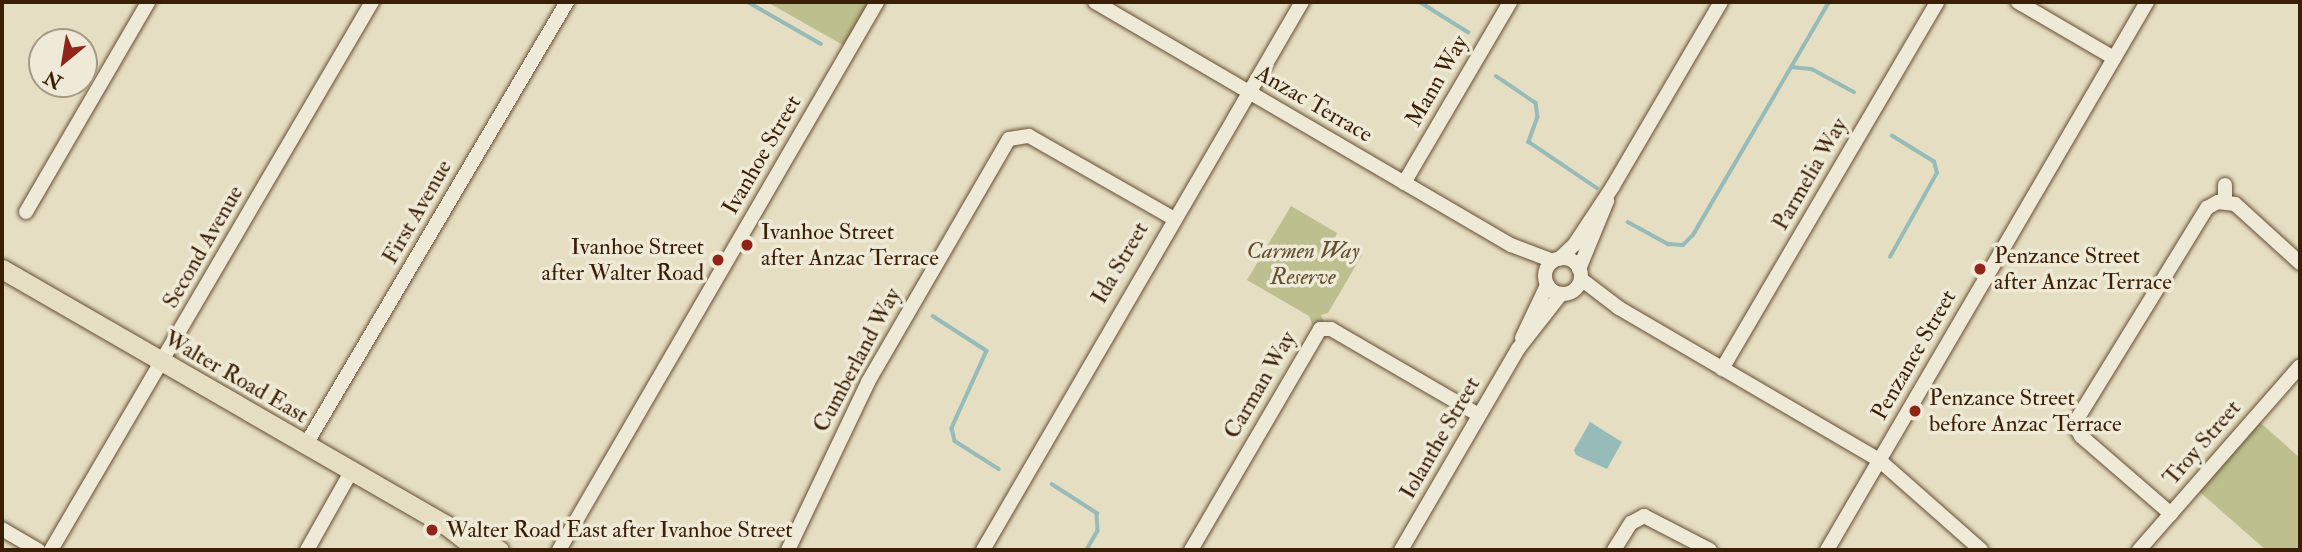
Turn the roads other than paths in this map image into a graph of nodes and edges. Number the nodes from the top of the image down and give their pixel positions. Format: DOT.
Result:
graph roads {
  1 [pos="148,2"];
  2 [pos="372,2"];
  3 [pos="567,2"];
  4 [pos="877,2"];
  5 [pos="1095,2"];
  6 [pos="1302,2"];
  7 [pos="1510,2"];
  8 [pos="1721,2"];
  9 [pos="1937,2"];
  10 [pos="2018,2"];
  11 [pos="2147,2"];
  12 [pos="2114,58"];
  13 [pos="1247,91"];
  14 [pos="1404,183"];
  15 [pos="2225,185"];
  16 [pos="1613,187"];
  17 [pos="2225,202"];
  18 [pos="26,212"];
  19 [pos="1172,218"];
  20 [pos="1511,245"];
  21 [pos="1556,260"];
  22 [pos="2300,263"];
  23 [pos="2,269"];
  24 [pos="1546,281"];
  25 [pos="1574,283"];
  26 [pos="1518,349"];
  27 [pos="162,362"];
  28 [pos="2300,366"];
  29 [pos="1722,369"];
  30 [pos="1479,415"];
  31 [pos="305,446"];
  32 [pos="1879,460"];
  33 [pos="351,472"];
  34 [pos="2171,514"];
  35 [pos="446,525"];
  36 [pos="2,529"];
  37 [pos="38,550"];
  38 [pos="51,550"];
  39 [pos="307,550"];
  40 [pos="478,550"];
  41 [pos="499,550"];
  42 [pos="559,550"];
  43 [pos="788,550"];
  44 [pos="983,550"];
  45 [pos="1191,550"];
  46 [pos="1401,550"];
  47 [pos="1614,550"];
  48 [pos="1710,550"];
  49 [pos="1826,550"];
  50 [pos="1981,550"];
  51 [pos="2139,550"];
  1 -- 18 [label="street"];
  2 -- 27 [label="street, Second Avenue"];
  3 -- 31 [label="street, First Avenue"];
  4 -- 42 [label="street, Ivanhoe Street"];
  5 -- 13 [label="street, Anzac Terrace"];
  6 -- 13 [label="street, Ida Street"];
  7 -- 14 [label="street, Mann Way"];
  8 -- 16 [label="street, Iolanthe Street"];
  9 -- 29 [label="street, Parmelia Way"];
  10 -- 12 [label="street"];
  11 -- 12 [label="street, Penzance Street"];
  12 -- 32 [label="street, Penzance Street"];
  13 -- 14 [label="street, Anzac Terrace"];
  13 -- 19 [label="street, Ida Street"];
  14 -- 20 [label="street, Anzac Terrace"];
  15 -- 17 [label="street"];
  16 -- 21 [label="street, Iolanthe Street"];
  16 -- 25 [label="street, Iolanthe Street"];
  17 -- 22 [label="street"];
  17 -- 34 [label="street"];
  19 -- 43 [label="street, Cumberland Way"];
  19 -- 44 [label="street, Ida Street"];
  20 -- 21 [label="street, Anzac Terrace"];
  20 -- 24 [label="street, Anzac Terrace"];
  21 -- 24 [label="street, Iolanthe Street"];
  21 -- 25 [label="street, Anzac Terrace"];
  23 -- 27 [label="main road, Walter Road East"];
  24 -- 25 [label="street, Anzac Terrace"];
  24 -- 26 [label="street, Iolanthe Street"];
  25 -- 26 [label="street, Iolanthe Street"];
  25 -- 29 [label="street"];
  26 -- 30 [label="street, Iolanthe Street"];
  27 -- 31 [label="main road, Walter Road East"];
  27 -- 38 [label="street, Second Avenue"];
  28 -- 34 [label="street, Troy Street"];
  29 -- 32 [label="street"];
  30 -- 45 [label="street, Carman Way"];
  30 -- 46 [label="street, Iolanthe Street"];
  31 -- 33 [label="main road, Walter Road East"];
  32 -- 49 [label="street, Penzance Street"];
  32 -- 50 [label="street"];
  33 -- 35 [label="main road, Walter Road East"];
  33 -- 39 [label="street"];
  34 -- 51 [label="street, Troy Street"];
  35 -- 40 [label="main road, Walter Road East"];
  35 -- 41 [label="main road, Walter Road East"];
  36 -- 37 [label="street"];
  47 -- 48 [label="street"];
}
